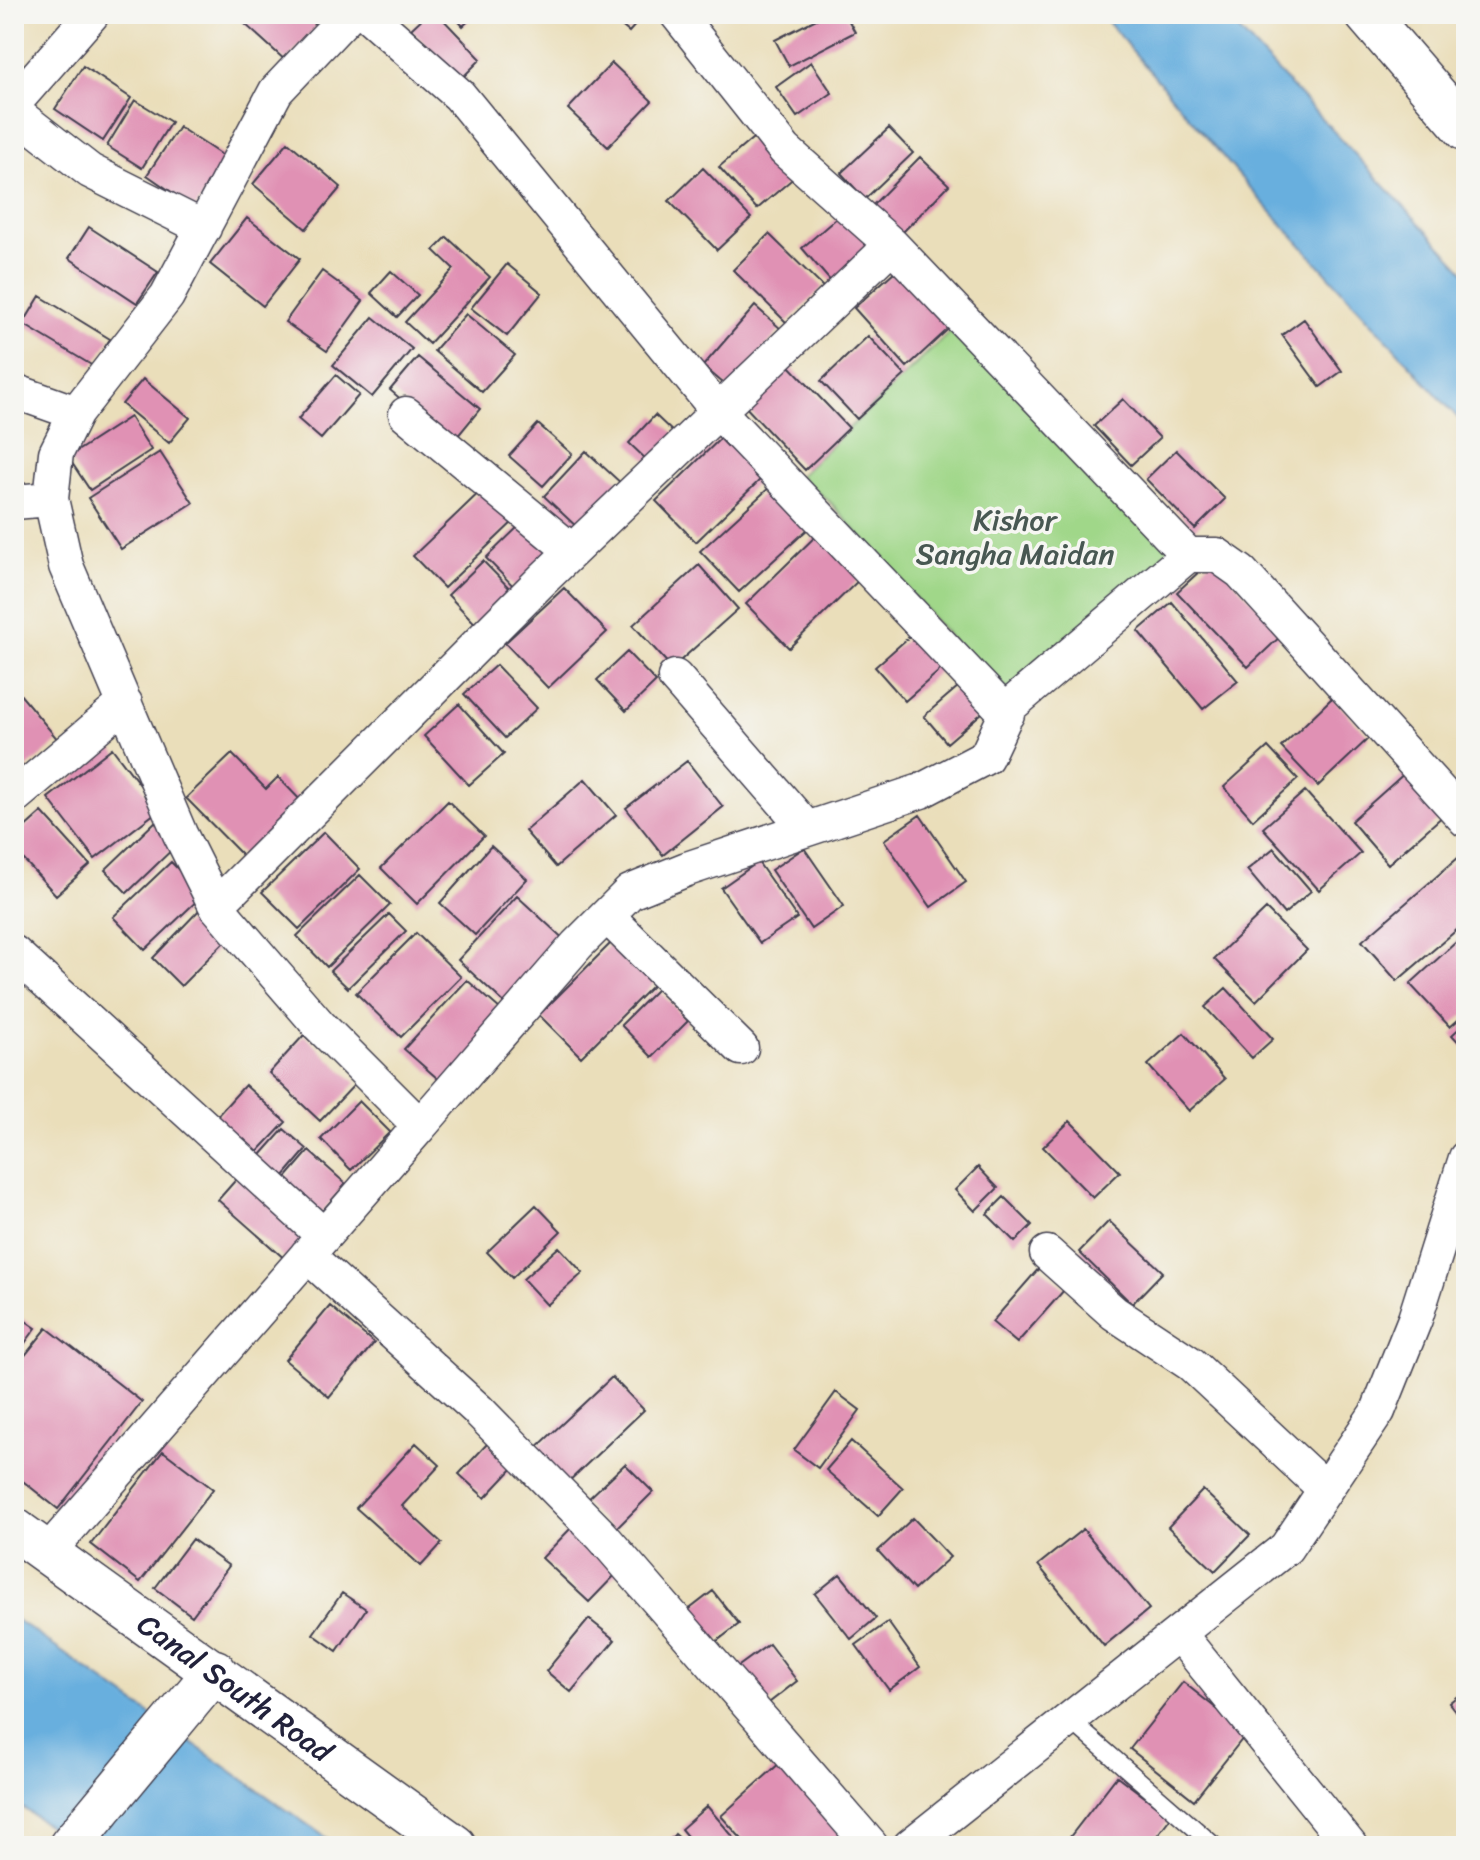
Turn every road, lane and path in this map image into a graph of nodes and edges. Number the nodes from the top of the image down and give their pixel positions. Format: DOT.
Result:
graph roads {
  1 [pos="92,14"];
  2 [pos="349,14"];
  3 [pos="367,14"];
  4 [pos="677,14"];
  5 [pos="1366,14"];
  6 [pos="14,103"];
  7 [pos="14,112"];
  8 [pos="1466,130"];
  9 [pos="204,228"];
  10 [pos="892,245"];
  11 [pos="14,391"];
  12 [pos="718,411"];
  13 [pos="76,413"];
  14 [pos="406,414"];
  15 [pos="51,499"];
  16 [pos="14,502"];
  17 [pos="572,551"];
  18 [pos="1188,555"];
  19 [pos="675,677"];
  20 [pos="125,703"];
  21 [pos="1007,714"];
  22 [pos="14,797"];
  23 [pos="1466,820"];
  24 [pos="807,829"];
  25 [pos="216,906"];
  26 [pos="607,916"];
  27 [pos="14,953"];
  28 [pos="741,1048"];
  29 [pos="420,1126"];
  30 [pos="1466,1158"];
  31 [pos="316,1246"];
  32 [pos="1047,1253"];
  33 [pos="1325,1489"];
  34 [pos="31,1541"];
  35 [pos="1179,1634"];
  36 [pos="215,1671"];
  37 [pos="1070,1720"];
  38 [pos="70,1846"];
  39 [pos="455,1846"];
  40 [pos="871,1846"];
  41 [pos="910,1846"];
  42 [pos="1215,1846"];
  43 [pos="1350,1846"];
  1 -- 6 [label="street"];
  2 -- 9 [label="street"];
  3 -- 12 [label="street"];
  4 -- 10 [label="street"];
  5 -- 8 [label="street"];
  7 -- 9 [label="street"];
  9 -- 13 [label="street"];
  10 -- 12 [label="street"];
  10 -- 18 [label="street"];
  11 -- 13 [label="street"];
  12 -- 17 [label="street"];
  12 -- 21 [label="street"];
  13 -- 15 [label="street"];
  14 -- 17 [label="street"];
  15 -- 16 [label="street"];
  15 -- 20 [label="street"];
  17 -- 25 [label="street"];
  18 -- 21 [label="street"];
  18 -- 23 [label="street"];
  19 -- 24 [label="street"];
  20 -- 22 [label="street"];
  20 -- 25 [label="street"];
  21 -- 24 [label="street"];
  24 -- 26 [label="street"];
  25 -- 29 [label="street"];
  26 -- 28 [label="street"];
  26 -- 29 [label="street"];
  27 -- 31 [label="street"];
  29 -- 31 [label="street"];
  30 -- 33 [label="street"];
  31 -- 34 [label="street"];
  31 -- 40 [label="street"];
  32 -- 33 [label="street"];
  33 -- 35 [label="street"];
  34 -- 36 [label="street, Canal South Road"];
  35 -- 37 [label="street"];
  35 -- 43 [label="street"];
  36 -- 38 [label="street"];
  36 -- 39 [label="street, Canal South Road"];
  37 -- 41 [label="street"];
  37 -- 42 [label="lane"];
}
